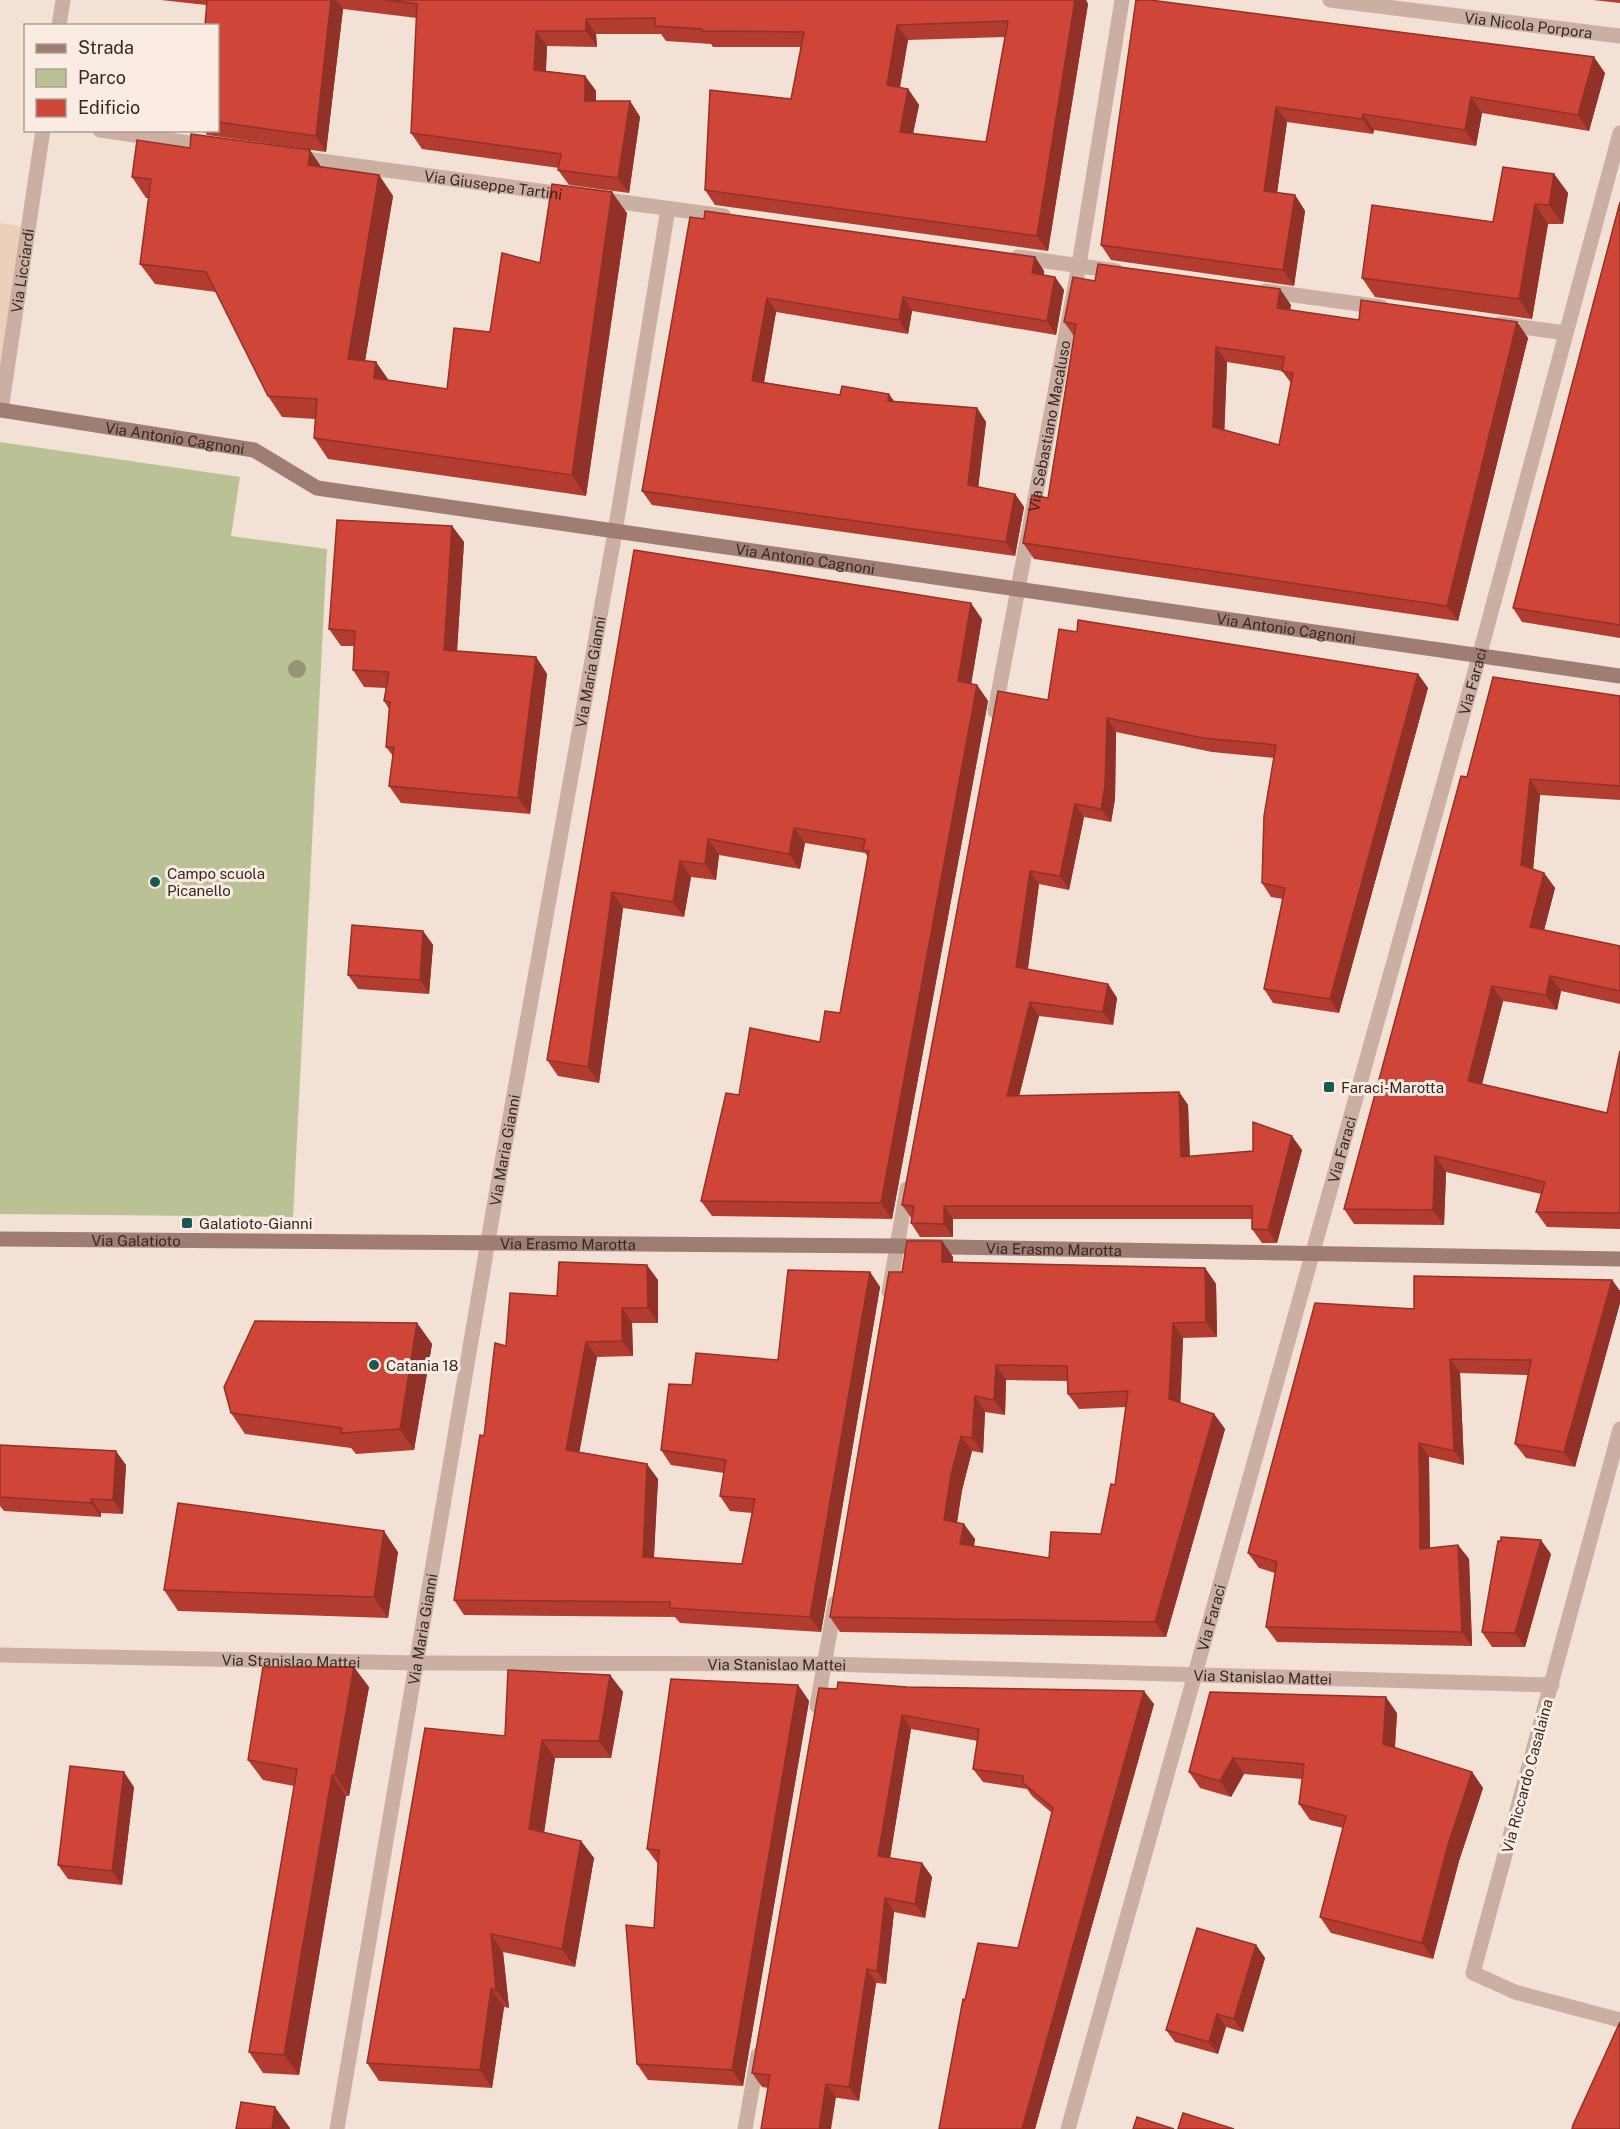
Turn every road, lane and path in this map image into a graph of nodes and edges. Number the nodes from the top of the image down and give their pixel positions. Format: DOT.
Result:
graph roads {
  1 [pos="63,0"];
  2 [pos="1122,0"];
  3 [pos="1330,0"];
  4 [pos="59,24"];
  5 [pos="1620,36"];
  6 [pos="43,132"];
  7 [pos="114,132"];
  8 [pos="1620,133"];
  9 [pos="230,148"];
  10 [pos="289,157"];
  11 [pos="668,209"];
  12 [pos="738,218"];
  13 [pos="1008,256"];
  14 [pos="1078,265"];
  15 [pos="1137,273"];
  16 [pos="1253,290"];
  17 [pos="1392,309"];
  18 [pos="1485,322"];
  19 [pos="1566,333"];
  20 [pos="1,410"];
  21 [pos="615,532"];
  22 [pos="1017,590"];
  23 [pos="1479,657"];
  24 [pos="1620,676"];
  25 [pos="991,732"];
  26 [pos="909,1176"];
  27 [pos="0,1239"];
  28 [pos="488,1242"];
  29 [pos="897,1246"];
  30 [pos="1310,1255"];
  31 [pos="1620,1259"];
  32 [pos="887,1304"];
  33 [pos="1620,1429"];
  34 [pos="839,1582"];
  35 [pos="0,1655"];
  36 [pos="417,1663"];
  37 [pos="825,1664"];
  38 [pos="1197,1673"];
  39 [pos="1552,1685"];
  40 [pos="815,1722"];
  41 [pos="1620,2020"];
  42 [pos="761,2036"];
  43 [pos="337,2129"];
  44 [pos="745,2129"];
  45 [pos="1068,2129"];
  1 -- 4 [label="street"];
  2 -- 14 [label="street, Via Sebastiano Macaluso"];
  3 -- 5 [label="street, Via Nicola Porpora"];
  6 -- 20 [label="street, Via Licciardi"];
  7 -- 9 [label="street"];
  8 -- 19 [label="street, Via Faraci"];
  10 -- 11 [label="street, Via Giuseppe Tartini"];
  11 -- 12 [label="street, Via Giuseppe Tartini"];
  11 -- 21 [label="street, Via Maria Gianni"];
  13 -- 14 [label="street"];
  14 -- 15 [label="street"];
  14 -- 22 [label="street, Via Sebastiano Macaluso"];
  16 -- 17 [label="street"];
  18 -- 19 [label="street"];
  19 -- 23 [label="street, Via Faraci"];
  20 -- 21 [label="main road, Via Antonio Cagnoni"];
  21 -- 22 [label="main road, Via Antonio Cagnoni"];
  21 -- 28 [label="street, Via Maria Gianni"];
  22 -- 23 [label="main road, Via Antonio Cagnoni"];
  22 -- 25 [label="street, Via Sebastiano Macaluso"];
  23 -- 24 [label="main road, Via Antonio Cagnoni"];
  23 -- 30 [label="street, Via Faraci"];
  26 -- 29 [label="street"];
  27 -- 28 [label="main road, Via Galatioto"];
  28 -- 29 [label="main road, Via Erasmo Marotta"];
  28 -- 36 [label="street, Via Maria Gianni"];
  29 -- 30 [label="main road, Via Erasmo Marotta"];
  29 -- 32 [label="street"];
  30 -- 31 [label="main road, Via Erasmo Marotta"];
  30 -- 38 [label="street, Via Faraci"];
  33 -- 39 [label="street, Via Riccardo Casalaina"];
  34 -- 37 [label="street"];
  35 -- 36 [label="street, Via Stanislao Mattei"];
  36 -- 37 [label="street, Via Stanislao Mattei"];
  36 -- 43 [label="street, Via Maria Gianni"];
  37 -- 38 [label="street, Via Stanislao Mattei"];
  37 -- 40 [label="street"];
  38 -- 39 [label="street, Via Stanislao Mattei"];
  38 -- 45 [label="street, Via Faraci"];
  39 -- 41 [label="street, Via Riccardo Casalaina"];
  42 -- 44 [label="street"];
}
